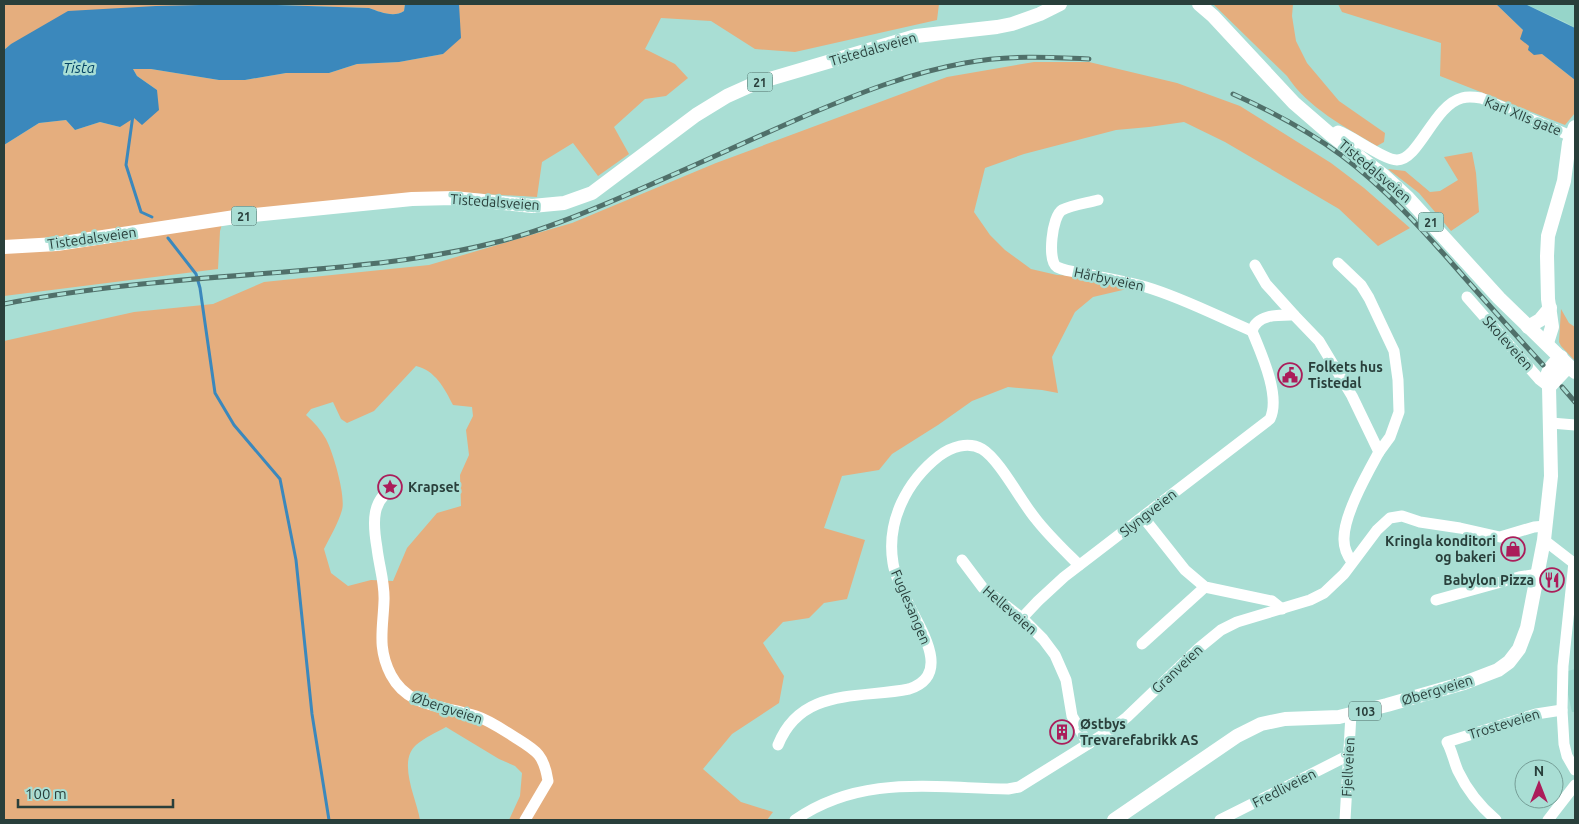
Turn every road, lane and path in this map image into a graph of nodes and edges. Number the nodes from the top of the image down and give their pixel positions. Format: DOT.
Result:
graph roads {
  1 [pos="1060,4"];
  2 [pos="1199,4"];
  3 [pos="1573,131"];
  4 [pos="1331,135"];
  5 [pos="1098,200"];
  6 [pos="4,247"];
  7 [pos="1338,263"];
  8 [pos="1255,265"];
  9 [pos="1467,297"];
  10 [pos="1550,308"];
  11 [pos="1294,315"];
  12 [pos="1528,327"];
  13 [pos="1252,331"];
  14 [pos="1547,343"];
  15 [pos="1569,365"];
  16 [pos="1549,387"];
  17 [pos="1551,423"];
  18 [pos="1575,425"];
  19 [pos="1379,452"];
  20 [pos="397,487"];
  21 [pos="1143,517"];
  22 [pos="1546,526"];
  23 [pos="1544,540"];
  24 [pos="962,560"];
  25 [pos="1352,562"];
  26 [pos="1574,563"];
  27 [pos="1080,565"];
  28 [pos="1538,574"];
  29 [pos="1205,587"];
  30 [pos="1436,600"];
  31 [pos="1282,609"];
  32 [pos="1022,618"];
  33 [pos="1142,644"];
  34 [pos="1562,710"];
  35 [pos="1351,714"];
  36 [pos="1088,744"];
  37 [pos="778,745"];
  38 [pos="1349,755"];
  39 [pos="1575,770"];
  40 [pos="1575,785"];
  41 [pos="524,820"];
  42 [pos="795,820"];
  43 [pos="1114,820"];
  44 [pos="1220,820"];
  45 [pos="1345,820"];
  46 [pos="1496,820"];
  47 [pos="1548,820"];
  1 -- 6 [label="main road, Tistedalsveien / 21"];
  2 -- 4 [label="main road, Tistedalsveien / 21"];
  3 -- 4 [label="street, Karl XIIs gate"];
  3 -- 10 [label="main road"];
  4 -- 12 [label="main road, Tistedalsveien / 21"];
  5 -- 13 [label="street, Hårbyveien"];
  7 -- 19 [label="street"];
  8 -- 11 [label="street"];
  9 -- 16 [label="street, Skoleveien"];
  10 -- 12 [label="main road"];
  10 -- 14 [label="main road"];
  11 -- 13 [label="street"];
  11 -- 19 [label="street"];
  12 -- 14 [label="main road, Tistedalsveien / 21"];
  13 -- 21 [label="street, Slyngveien"];
  14 -- 15 [label="main road, 21"];
  15 -- 16 [label="main road"];
  16 -- 17 [label="main road, 103"];
  17 -- 18 [label="street"];
  17 -- 22 [label="main road, 103"];
  19 -- 25 [label="street"];
  20 -- 41 [label="street, Øbergveien"];
  21 -- 27 [label="street, Slyngveien"];
  21 -- 29 [label="street"];
  22 -- 23 [label="main road, 103"];
  22 -- 25 [label="street, Granveien"];
  23 -- 26 [label="street"];
  23 -- 28 [label="main road, Øbergveien / 103"];
  24 -- 32 [label="street, Helleveien"];
  25 -- 31 [label="street, Granveien"];
  26 -- 34 [label="street"];
  27 -- 32 [label="street, Slyngveien"];
  27 -- 37 [label="street, Fuglesangen"];
  28 -- 30 [label="street"];
  28 -- 35 [label="main road, Øbergveien / 103"];
  29 -- 31 [label="street"];
  29 -- 33 [label="street"];
  31 -- 36 [label="street, Granveien"];
  32 -- 36 [label="street, Helleveien"];
  34 -- 39 [label="street"];
  34 -- 46 [label="street, Trosteveien"];
  35 -- 38 [label="street, Fjellveien"];
  35 -- 43 [label="main road, Øbergveien / 103"];
  36 -- 42 [label="street, Granveien"];
  38 -- 44 [label="street, Fredliveien"];
  38 -- 45 [label="street, Fjellveien"];
  40 -- 47 [label="street"];
}
